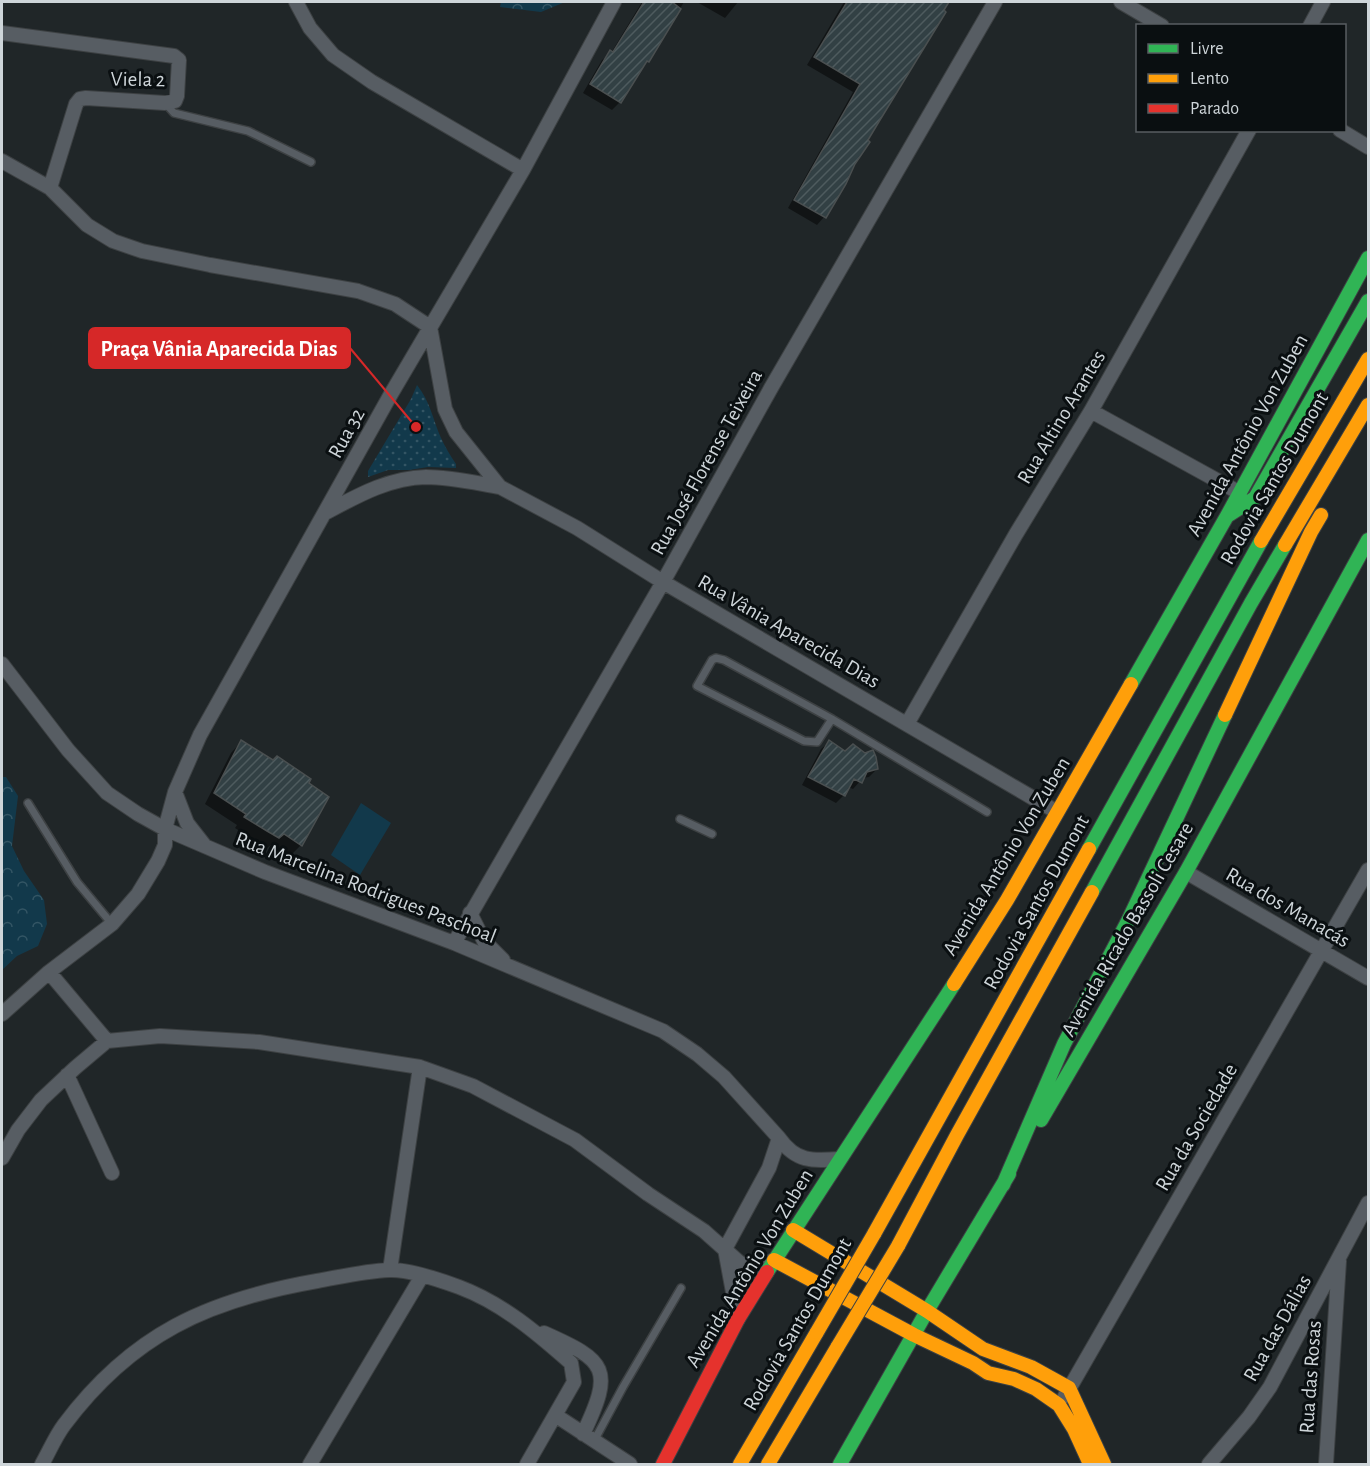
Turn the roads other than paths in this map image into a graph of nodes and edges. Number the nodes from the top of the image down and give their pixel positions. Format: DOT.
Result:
graph roads {
  1 [pos="296,2"];
  2 [pos="614,2"];
  3 [pos="995,2"];
  4 [pos="1121,2"];
  5 [pos="1323,2"];
  6 [pos="1159,24"];
  7 [pos="1311,24"];
  8 [pos="2,33"];
  9 [pos="165,103"];
  10 [pos="1248,132"];
  11 [pos="1343,132"];
  12 [pos="1368,147"];
  13 [pos="2,160"];
  14 [pos="311,162"];
  15 [pos="523,170"];
  16 [pos="50,188"];
  17 [pos="1368,258"];
  18 [pos="1368,301"];
  19 [pos="430,327"];
  20 [pos="1368,359"];
  21 [pos="1368,405"];
  22 [pos="1091,411"];
  23 [pos="1336,462"];
  24 [pos="500,487"];
  25 [pos="1240,493"];
  26 [pos="325,513"];
  27 [pos="1227,516"];
  28 [pos="1368,540"];
  29 [pos="1364,559"];
  30 [pos="663,582"];
  31 [pos="2,664"];
  32 [pos="832,718"];
  33 [pos="907,724"];
  34 [pos="176,792"];
  35 [pos="27,803"];
  36 [pos="987,812"];
  37 [pos="1057,812"];
  38 [pos="680,819"];
  39 [pos="165,829"];
  40 [pos="712,834"];
  41 [pos="207,848"];
  42 [pos="1368,870"];
  43 [pos="1186,872"];
  44 [pos="470,913"];
  45 [pos="112,924"];
  46 [pos="454,943"];
  47 [pos="1322,952"];
  48 [pos="509,966"];
  49 [pos="49,972"];
  50 [pos="1368,978"];
  51 [pos="2,1014"];
  52 [pos="107,1041"];
  53 [pos="420,1067"];
  54 [pos="67,1075"];
  55 [pos="779,1138"];
  56 [pos="2,1158"];
  57 [pos="839,1159"];
  58 [pos="112,1173"];
  59 [pos="1003,1185"];
  60 [pos="1368,1203"];
  61 [pos="793,1230"];
  62 [pos="725,1249"];
  63 [pos="1339,1256"];
  64 [pos="774,1260"];
  65 [pos="390,1270"];
  66 [pos="422,1276"];
  67 [pos="681,1288"];
  68 [pos="927,1311"];
  69 [pos="738,1318"];
  70 [pos="528,1326"];
  71 [pos="914,1335"];
  72 [pos="1070,1388"];
  73 [pos="1059,1405"];
  74 [pos="555,1415"];
  75 [pos="589,1438"];
  76 [pos="42,1464"];
  77 [pos="310,1464"];
  78 [pos="527,1464"];
  79 [pos="630,1464"];
  80 [pos="663,1464"];
  81 [pos="740,1464"];
  82 [pos="768,1464"];
  83 [pos="840,1464"];
  84 [pos="1090,1464"];
  85 [pos="1104,1464"];
  86 [pos="1209,1464"];
  87 [pos="1326,1464"];
  1 -- 15 [label="street"];
  2 -- 15 [label="street, Rua 32"];
  3 -- 30 [label="street, Rua José Florense Teixeira"];
  4 -- 6 [label="street"];
  5 -- 7 [label="street"];
  8 -- 9 [label="street, Viela 2"];
  9 -- 14 [label="lane"];
  9 -- 16 [label="street, Viela 2"];
  10 -- 22 [label="street, Rua Altino Arantes"];
  11 -- 12 [label="street"];
  13 -- 16 [label="street"];
  15 -- 19 [label="street, Rua 32"];
  16 -- 19 [label="street"];
  17 -- 25 [label="main road, Avenida Antônio Von Zuben"];
  18 -- 27 [label="main road"];
  19 -- 24 [label="street, Rua Vânia Aparecida Dias"];
  19 -- 26 [label="street, Rua 32"];
  20 -- 81 [label="main road, Rodovia Santos Dumont, bridge"];
  21 -- 23 [label="main road, Rodovia Santos Dumont"];
  22 -- 25 [label="street"];
  22 -- 33 [label="street, Rua Altino Arantes"];
  23 -- 59 [label="main road"];
  23 -- 82 [label="main road, Rodovia Santos Dumont, bridge"];
  24 -- 26 [label="street, Rua Vânia Aparecida Dias"];
  24 -- 30 [label="street, Rua Vânia Aparecida Dias"];
  25 -- 27 [label="main road, Avenida Antônio Von Zuben"];
  26 -- 34 [label="street, Rua 32"];
  27 -- 37 [label="main road, Avenida Antônio Von Zuben"];
  28 -- 29 [label="main road, Avenida Ricado Bassoli Cesare"];
  29 -- 43 [label="main road, Avenida Ricado Bassoli Cesare"];
  30 -- 33 [label="street, Rua Vânia Aparecida Dias"];
  30 -- 44 [label="street, Rua José Florense Teixeira"];
  31 -- 39 [label="street, Rua Marcelina Rodrigues Paschoal"];
  32 -- 32 [label="lane"];
  32 -- 36 [label="lane"];
  33 -- 37 [label="street, Rua Vânia Aparecida Dias"];
  34 -- 39 [label="street, Rua 32"];
  34 -- 41 [label="street, Rua Marcelina Rodrigues Paschoal"];
  35 -- 45 [label="lane"];
  37 -- 57 [label="main road, Avenida Antônio Von Zuben"];
  38 -- 40 [label="lane"];
  39 -- 41 [label="street, Rua Marcelina Rodrigues Paschoal"];
  39 -- 45 [label="street, Rua 32"];
  41 -- 46 [label="street, Rua Marcelina Rodrigues Paschoal"];
  42 -- 47 [label="street, Rua da Sociedade"];
  43 -- 47 [label="street, Rua dos Manacás"];
  43 -- 59 [label="main road, Avenida Ricado Bassoli Cesare"];
  44 -- 46 [label="street, Rua José Florense Teixeira"];
  44 -- 48 [label="street, Rua Marcelina Rodrigues Paschoal"];
  45 -- 49 [label="street, Rua 32"];
  46 -- 48 [label="street, Rua Marcelina Rodrigues Paschoal"];
  47 -- 50 [label="street, Rua dos Manacás"];
  47 -- 72 [label="street, Rua da Sociedade"];
  48 -- 55 [label="street, Rua Marcelina Rodrigues Paschoal"];
  49 -- 51 [label="street, Rua 32"];
  49 -- 52 [label="street"];
  52 -- 53 [label="street"];
  52 -- 54 [label="street"];
  53 -- 62 [label="street"];
  53 -- 65 [label="street"];
  54 -- 56 [label="street"];
  54 -- 58 [label="street"];
  55 -- 57 [label="street, Rua Marcelina Rodrigues Paschoal"];
  55 -- 62 [label="street"];
  57 -- 61 [label="main road, Avenida Antônio Von Zuben"];
  59 -- 68 [label="main road, Avenida Ricado Bassoli Cesare"];
  60 -- 63 [label="street, Rua das Dálias"];
  61 -- 64 [label="main road, Avenida Antônio Von Zuben"];
  61 -- 68 [label="main road"];
  62 -- 64 [label="street"];
  62 -- 69 [label="street"];
  63 -- 86 [label="street, Rua das Dálias"];
  63 -- 87 [label="street, Rua das Rosas"];
  64 -- 69 [label="main road, Avenida Antônio Von Zuben"];
  64 -- 71 [label="main road"];
  65 -- 66 [label="street"];
  65 -- 76 [label="street"];
  66 -- 70 [label="street"];
  66 -- 77 [label="street"];
  67 -- 75 [label="lane"];
  68 -- 71 [label="main road, Avenida Ricado Bassoli Cesare"];
  68 -- 72 [label="main road"];
  69 -- 80 [label="main road, Avenida Antônio Von Zuben"];
  70 -- 74 [label="street"];
  70 -- 75 [label="street"];
  71 -- 73 [label="main road"];
  71 -- 83 [label="main road, Avenida Ricado Bassoli Cesare"];
  72 -- 73 [label="street, Rua da Sociedade"];
  72 -- 85 [label="main road"];
  73 -- 84 [label="main road"];
  74 -- 75 [label="street"];
  74 -- 78 [label="street"];
  75 -- 79 [label="street"];
}
